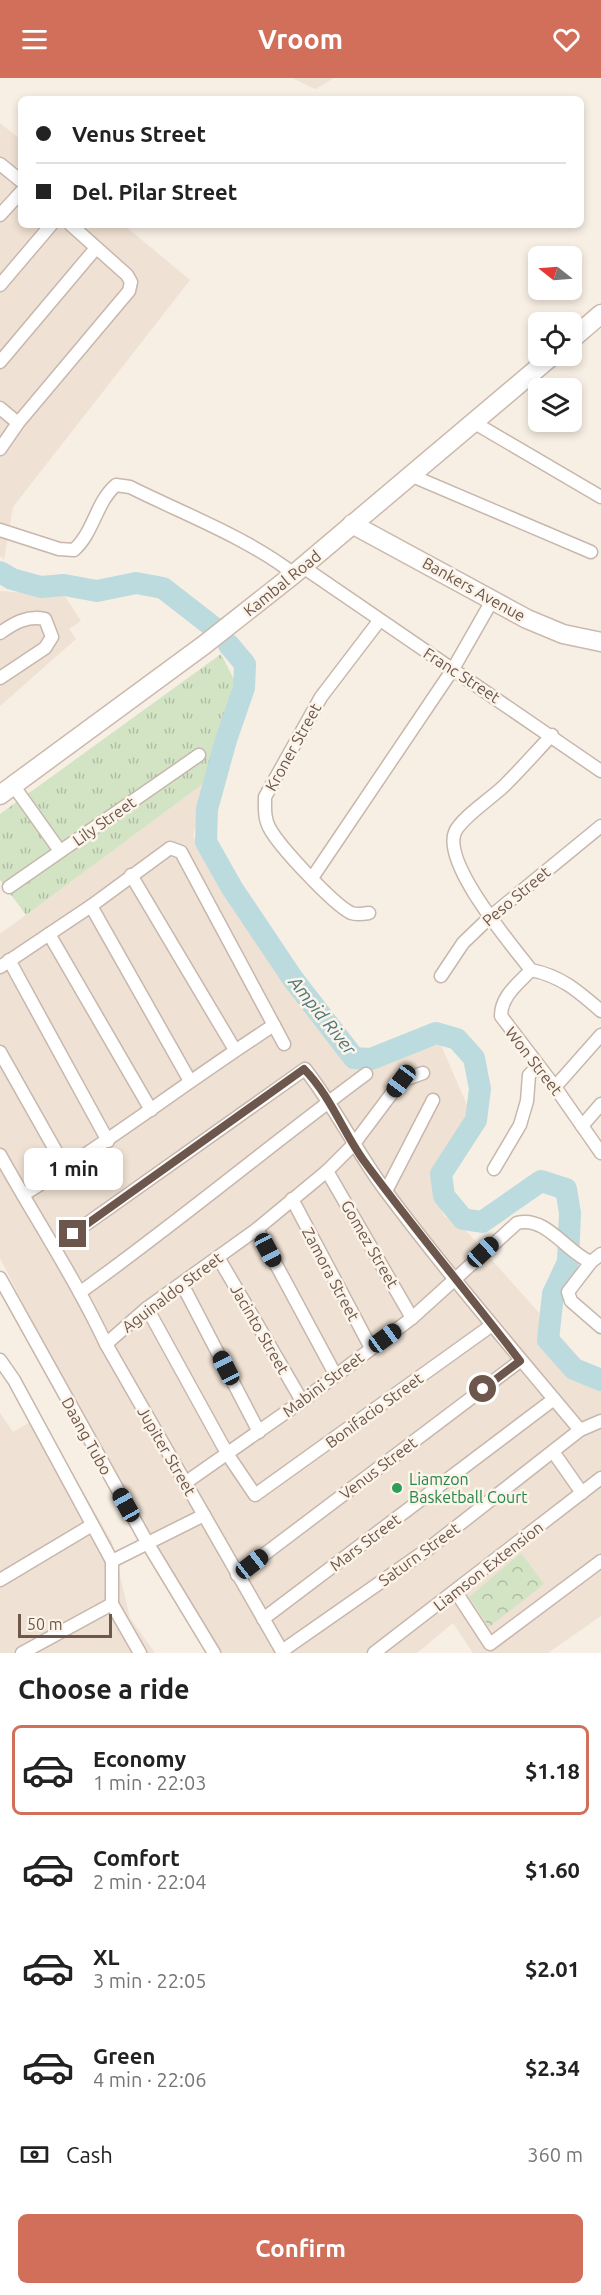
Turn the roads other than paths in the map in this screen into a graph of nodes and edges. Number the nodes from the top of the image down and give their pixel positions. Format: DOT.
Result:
graph roads {
  1 [pos="0,164"];
  2 [pos="18,179"];
  3 [pos="18,195"];
  4 [pos="0,215"];
  5 [pos="48,228"];
  6 [pos="74,228"];
  7 [pos="96,248"];
  8 [pos="0,285"];
  9 [pos="601,314"];
  10 [pos="582,330"];
  11 [pos="0,362"];
  12 [pos="540,366"];
  13 [pos="0,408"];
  14 [pos="473,422"];
  15 [pos="18,423"];
  16 [pos="0,449"];
  17 [pos="410,475"];
  18 [pos="601,497"];
  19 [pos="352,524"];
  20 [pos="0,530"];
  21 [pos="591,552"];
  22 [pos="299,571"];
  23 [pos="493,599"];
  24 [pos="378,621"];
  25 [pos="0,633"];
  26 [pos="601,642"];
  27 [pos="453,669"];
  28 [pos="0,678"];
  29 [pos="552,735"];
  30 [pos="199,755"];
  31 [pos="601,771"];
  32 [pos="6,790"];
  33 [pos="601,826"];
  34 [pos="60,851"];
  35 [pos="131,875"];
  36 [pos="312,878"];
  37 [pos="9,887"];
  38 [pos="91,906"];
  39 [pos="369,913"];
  40 [pos="490,917"];
  41 [pos="49,934"];
  42 [pos="5,963"];
  43 [pos="531,970"];
  44 [pos="441,976"];
  45 [pos="601,1011"];
  46 [pos="274,1025"];
  47 [pos="601,1035"];
  48 [pos="284,1044"];
  49 [pos="235,1050"];
  50 [pos="0,1052"];
  51 [pos="538,1066"];
  52 [pos="423,1073"];
  53 [pos="366,1074"];
  54 [pos="190,1082"];
  55 [pos="555,1087"];
  56 [pos="433,1100"];
  57 [pos="329,1101"];
  58 [pos="601,1104"];
  59 [pos="151,1110"];
  60 [pos="582,1126"];
  61 [pos="108,1141"];
  62 [pos="352,1145"];
  63 [pos="601,1153"];
  64 [pos="0,1155"];
  65 [pos="66,1169"];
  66 [pos="494,1169"];
  67 [pos="327,1171"];
  68 [pos="386,1191"];
  69 [pos="23,1196"];
  70 [pos="292,1199"];
  71 [pos="257,1229"];
  72 [pos="54,1247"];
  73 [pos="218,1257"];
  74 [pos="596,1258"];
  75 [pos="0,1278"];
  76 [pos="455,1278"];
  77 [pos="182,1284"];
  78 [pos="82,1292"];
  79 [pos="147,1308"];
  80 [pos="412,1318"];
  81 [pos="492,1325"];
  82 [pos="601,1328"];
  83 [pos="106,1344"];
  84 [pos="371,1348"];
  85 [pos="0,1360"];
  86 [pos="520,1361"];
  87 [pos="335,1374"];
  88 [pos="554,1399"];
  89 [pos="302,1401"];
  90 [pos="601,1421"];
  91 [pos="580,1430"];
  92 [pos="259,1432"];
  93 [pos="554,1453"];
  94 [pos="228,1455"];
  95 [pos="601,1478"];
  96 [pos="185,1483"];
  97 [pos="582,1493"];
  98 [pos="204,1515"];
  99 [pos="92,1525"];
  100 [pos="148,1544"];
  101 [pos="112,1561"];
  102 [pos="601,1561"];
  103 [pos="237,1575"];
  104 [pos="0,1580"];
  105 [pos="456,1592"];
  106 [pos="112,1604"];
  107 [pos="263,1619"];
  108 [pos="282,1652"];
  109 [pos="22,1653"];
  110 [pos="140,1653"];
  111 [pos="214,1653"];
  112 [pos="374,1653"];
  1 -- 2 [label="street"];
  3 -- 4 [label="street"];
  5 -- 8 [label="street"];
  6 -- 7 [label="street"];
  7 -- 11 [label="street"];
  7 -- 15 [label="street"];
  9 -- 10 [label="main road"];
  12 -- 14 [label="main road, Kambal Road"];
  13 -- 15 [label="street"];
  14 -- 17 [label="main road, Kambal Road"];
  14 -- 18 [label="street"];
  15 -- 16 [label="street"];
  17 -- 19 [label="main road, Kambal Road"];
  17 -- 21 [label="street"];
  19 -- 22 [label="main road, Kambal Road"];
  19 -- 23 [label="main road, Bankers Avenue"];
  20 -- 22 [label="street, Franc Street"];
  22 -- 24 [label="street, Franc Street"];
  22 -- 32 [label="main road, Kambal Road"];
  23 -- 26 [label="main road, Bankers Avenue"];
  23 -- 27 [label="street"];
  24 -- 27 [label="street, Franc Street"];
  24 -- 36 [label="street, Kroner Street"];
  25 -- 28 [label="street"];
  27 -- 29 [label="street, Franc Street"];
  27 -- 36 [label="street"];
  29 -- 31 [label="street, Franc Street"];
  29 -- 40 [label="street"];
  30 -- 34 [label="street, Lily Street"];
  32 -- 34 [label="street"];
  33 -- 40 [label="street, Peso Street"];
  34 -- 37 [label="street, Lily Street"];
  35 -- 38 [label="street"];
  35 -- 46 [label="street"];
  35 -- 49 [label="street"];
  36 -- 39 [label="street, Kroner Street"];
  38 -- 41 [label="street"];
  38 -- 54 [label="street"];
  40 -- 43 [label="street"];
  40 -- 44 [label="street, Peso Street"];
  41 -- 42 [label="street"];
  41 -- 59 [label="street"];
  42 -- 61 [label="street"];
  43 -- 45 [label="street"];
  43 -- 51 [label="street, Won Street"];
  46 -- 48 [label="street"];
  46 -- 49 [label="street"];
  47 -- 55 [label="street"];
  49 -- 54 [label="street"];
  50 -- 65 [label="street"];
  51 -- 55 [label="street, Won Street"];
  51 -- 66 [label="street"];
  52 -- 62 [label="street, Aguinaldo Street"];
  53 -- 57 [label="street"];
  54 -- 59 [label="street"];
  55 -- 60 [label="street, Won Street"];
  56 -- 68 [label="street"];
  57 -- 62 [label="street"];
  57 -- 72 [label="street"];
  57 -- 78 [label="street"];
  58 -- 60 [label="street"];
  59 -- 61 [label="street"];
  60 -- 63 [label="street, Won Street"];
  61 -- 65 [label="street"];
  62 -- 67 [label="street, Aguinaldo Street"];
  62 -- 68 [label="street"];
  64 -- 69 [label="street, Jupiter Street"];
  65 -- 69 [label="street"];
  67 -- 70 [label="street, Aguinaldo Street"];
  67 -- 80 [label="street, Gomez Street"];
  68 -- 76 [label="street"];
  69 -- 72 [label="street, Jupiter Street"];
  70 -- 71 [label="street, Aguinaldo Street"];
  70 -- 84 [label="street, Zamora Street"];
  71 -- 73 [label="street, Aguinaldo Street"];
  71 -- 87 [label="street"];
  72 -- 78 [label="street, Jupiter Street"];
  73 -- 77 [label="street, Aguinaldo Street"];
  73 -- 89 [label="street, Jacinto Street"];
  74 -- 76 [label="street, Mabini Street"];
  74 -- 82 [label="street"];
  75 -- 100 [label="street, Daang Tubo"];
  76 -- 80 [label="street, Mabini Street"];
  76 -- 81 [label="street"];
  77 -- 79 [label="street, Aguinaldo Street"];
  77 -- 92 [label="street"];
  78 -- 83 [label="street, Jupiter Street"];
  79 -- 83 [label="street, Aguinaldo Street"];
  79 -- 94 [label="street"];
  80 -- 84 [label="street, Mabini Street"];
  81 -- 86 [label="street"];
  81 -- 94 [label="street, Bonifacio Street"];
  83 -- 96 [label="street, Jupiter Street"];
  84 -- 87 [label="street, Mabini Street"];
  85 -- 99 [label="street"];
  86 -- 88 [label="street"];
  86 -- 103 [label="street, Venus Street"];
  87 -- 89 [label="street, Mabini Street"];
  88 -- 91 [label="street"];
  88 -- 107 [label="street, Mars Street"];
  89 -- 92 [label="street, Mabini Street"];
  90 -- 91 [label="street, Saturn Street"];
  91 -- 93 [label="street, Saturn Street"];
  92 -- 94 [label="street, Mabini Street"];
  93 -- 97 [label="street"];
  93 -- 108 [label="street, Saturn Street"];
  94 -- 96 [label="street, Mabini Street"];
  95 -- 97 [label="street, Liamson Extension"];
  96 -- 98 [label="street, Jupiter Street"];
  97 -- 105 [label="street, Liamson Extension"];
  98 -- 100 [label="street"];
  98 -- 103 [label="street, Jupiter Street"];
  99 -- 101 [label="street"];
  99 -- 104 [label="street"];
  100 -- 101 [label="street"];
  100 -- 111 [label="street, Daang Tubo"];
  101 -- 106 [label="street"];
  102 -- 105 [label="street"];
  103 -- 107 [label="street, Jupiter Street"];
  105 -- 112 [label="street, Liamson Extension"];
  106 -- 109 [label="street"];
  106 -- 110 [label="street"];
  107 -- 108 [label="street, Jupiter Street"];
}
